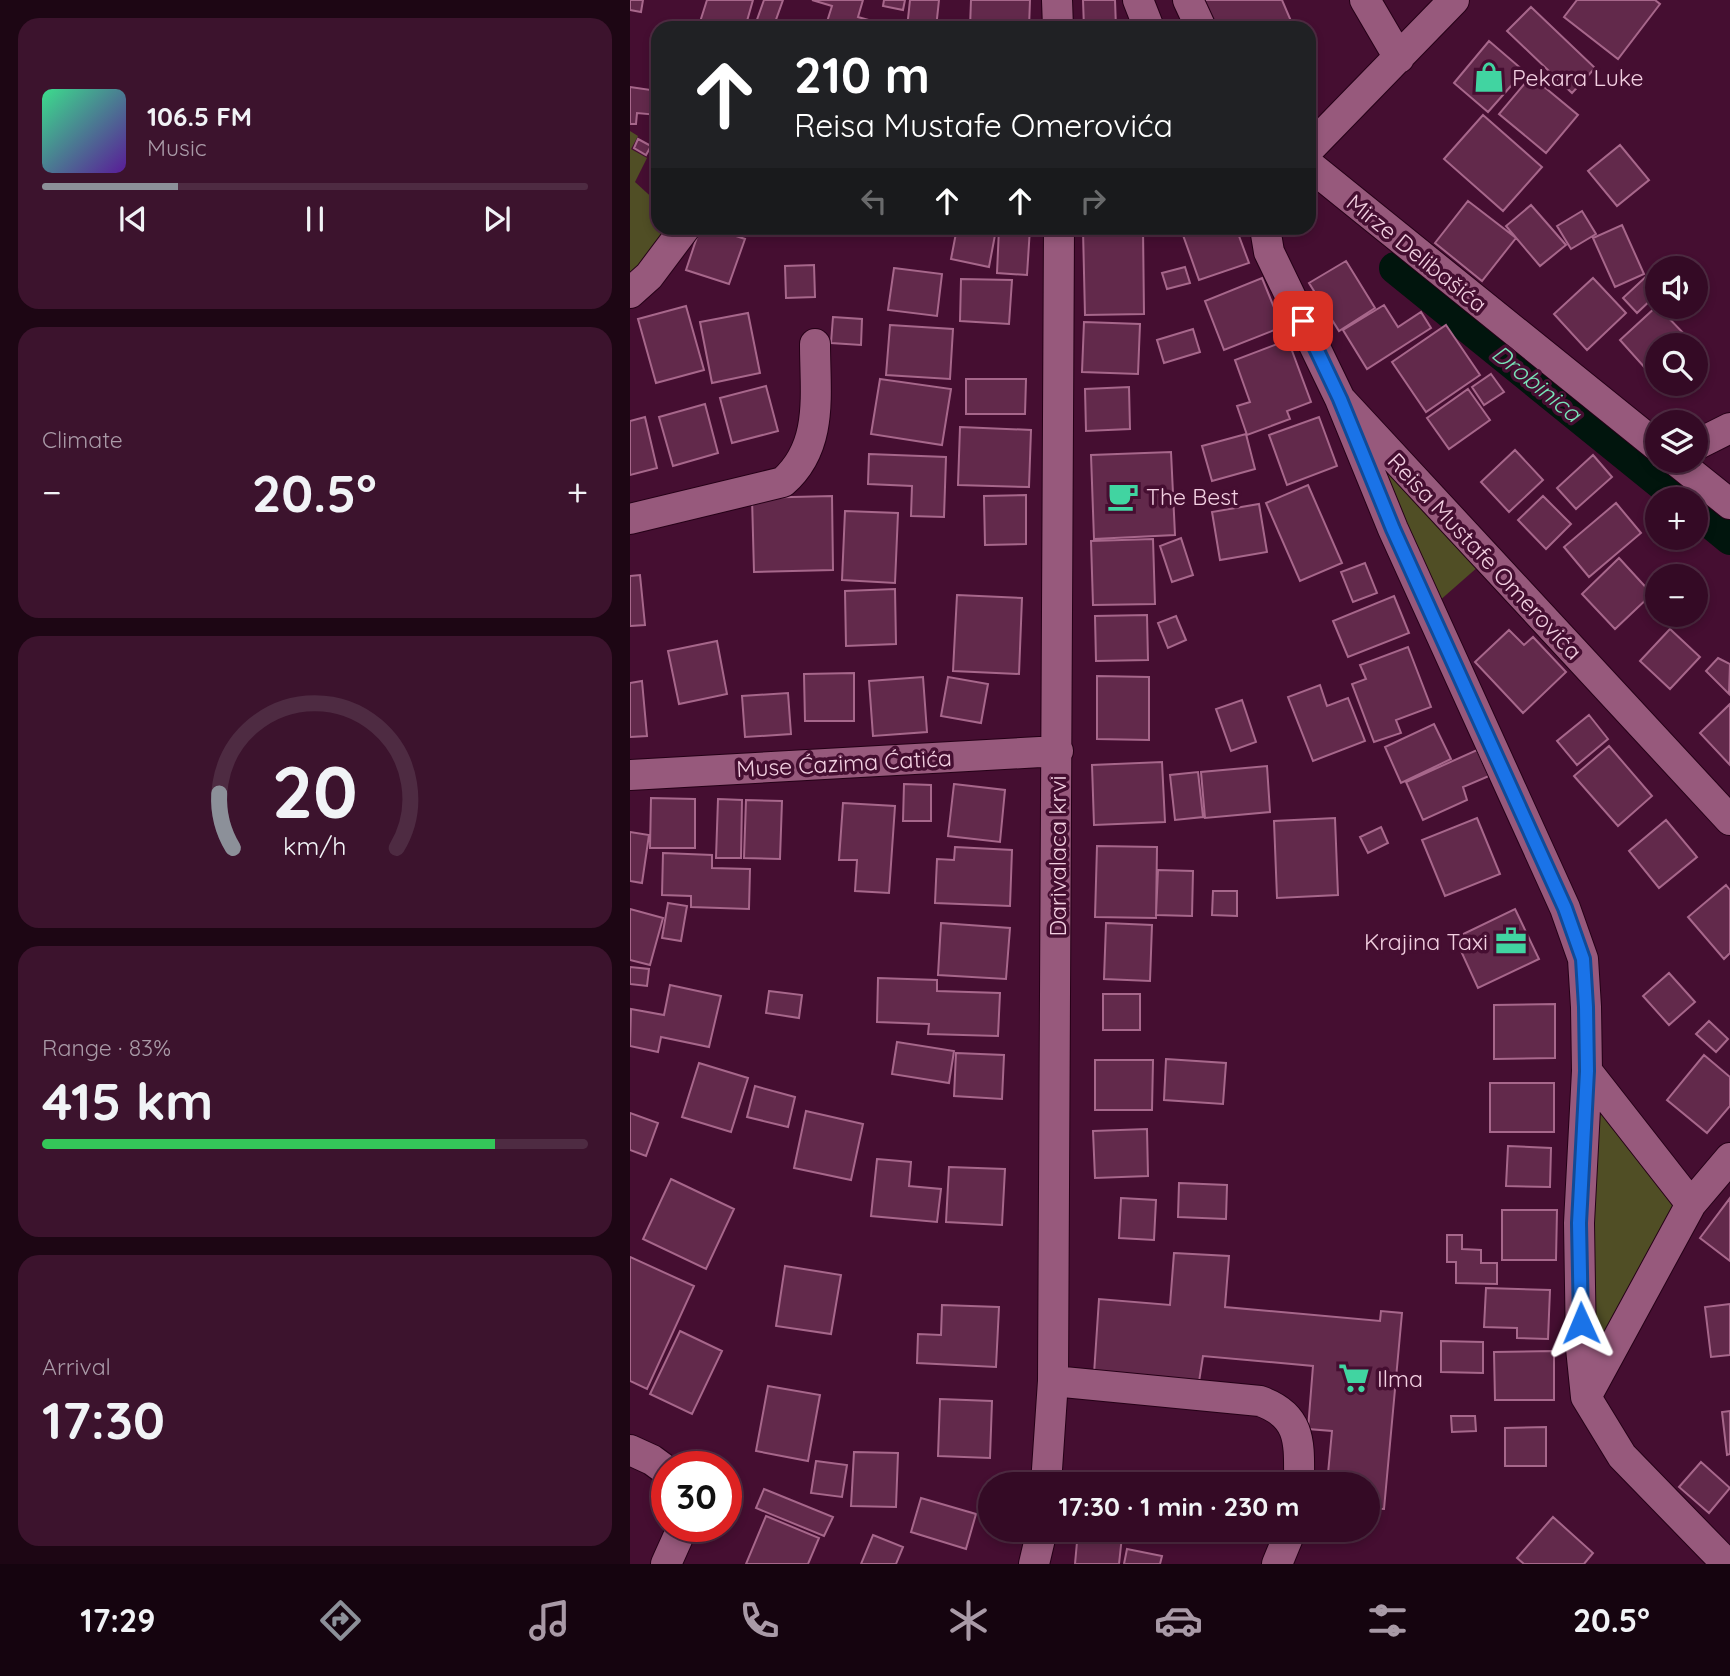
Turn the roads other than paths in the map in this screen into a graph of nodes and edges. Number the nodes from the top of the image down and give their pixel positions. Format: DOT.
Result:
graph roads {
  1 [pos="1057,0"];
  2 [pos="1138,0"];
  3 [pos="1188,0"];
  4 [pos="1366,0"];
  5 [pos="1454,0"];
  6 [pos="1058,21"];
  7 [pos="1146,21"];
  8 [pos="1198,21"];
  9 [pos="1399,58"];
  10 [pos="1316,142"];
  11 [pos="1316,170"];
  12 [pos="680,235"];
  13 [pos="1059,235"];
  14 [pos="1266,235"];
  15 [pos="630,293"];
  16 [pos="815,344"];
  17 [pos="1340,399"];
  18 [pos="1730,428"];
  19 [pos="1645,436"];
  20 [pos="1708,438"];
  21 [pos="1691,473"];
  22 [pos="1432,496"];
  23 [pos="1730,504"];
  24 [pos="630,519"];
  25 [pos="1393,529"];
  26 [pos="1058,751"];
  27 [pos="630,775"];
  28 [pos="1730,820"];
  29 [pos="1587,1071"];
  30 [pos="1730,1158"];
  31 [pos="1691,1204"];
  32 [pos="1053,1381"];
  33 [pos="1587,1397"];
  34 [pos="630,1450"];
  35 [pos="651,1460"];
  36 [pos="1047,1472"];
  37 [pos="1299,1472"];
  38 [pos="676,1542"];
  39 [pos="1039,1542"];
  40 [pos="1286,1542"];
  41 [pos="666,1564"];
  42 [pos="1034,1564"];
  43 [pos="1277,1564"];
  44 [pos="1727,1564"];
  1 -- 6 [label="street"];
  2 -- 7 [label="street"];
  3 -- 8 [label="street"];
  4 -- 9 [label="street"];
  5 -- 9 [label="street"];
  9 -- 10 [label="street"];
  11 -- 19 [label="street, Mirze Delibašića"];
  12 -- 15 [label="street"];
  13 -- 26 [label="street, Darivalaca krvi"];
  14 -- 17 [label="street, Reisa Mustafe Omerovića"];
  16 -- 24 [label="street"];
  17 -- 22 [label="street, Reisa Mustafe Omerovića"];
  17 -- 25 [label="street"];
  18 -- 20 [label="street"];
  21 -- 23 [label="street"];
  22 -- 25 [label="street"];
  22 -- 28 [label="street, Reisa Mustafe Omerovića"];
  25 -- 29 [label="street"];
  26 -- 27 [label="street, Muse Ćazima Ćatića"];
  26 -- 32 [label="street, Darivalaca krvi"];
  29 -- 31 [label="street"];
  29 -- 33 [label="street"];
  30 -- 31 [label="street"];
  31 -- 33 [label="street"];
  32 -- 36 [label="street, Darivalaca krvi"];
  32 -- 37 [label="street"];
  33 -- 44 [label="street"];
  34 -- 35 [label="street"];
  38 -- 41 [label="street"];
  39 -- 42 [label="street"];
  40 -- 43 [label="street"];
}
